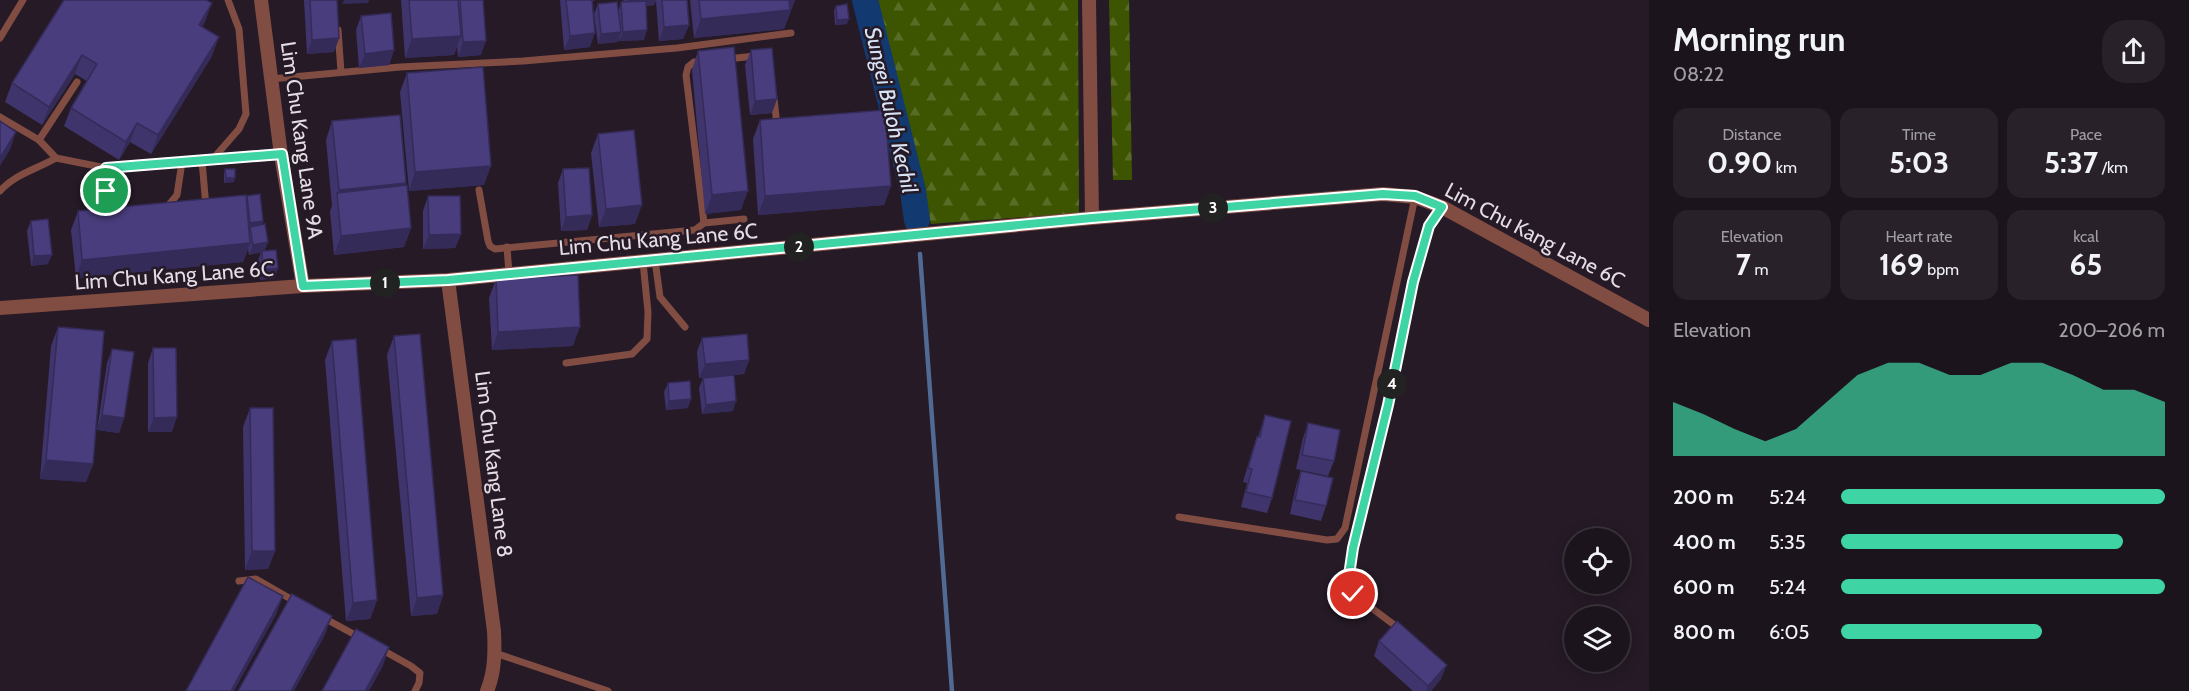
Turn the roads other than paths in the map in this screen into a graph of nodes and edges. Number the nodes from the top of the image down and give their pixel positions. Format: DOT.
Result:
graph roads {
  1 [pos="24,0"];
  2 [pos="228,0"];
  3 [pos="261,0"];
  4 [pos="1089,0"];
  5 [pos="337,21"];
  6 [pos="791,33"];
  7 [pos="0,38"];
  8 [pos="763,57"];
  9 [pos="715,60"];
  10 [pos="705,62"];
  11 [pos="341,72"];
  12 [pos="272,79"];
  13 [pos="76,82"];
  14 [pos="773,94"];
  15 [pos="0,117"];
  16 [pos="777,126"];
  17 [pos="39,140"];
  18 [pos="282,154"];
  19 [pos="56,158"];
  20 [pos="202,161"];
  21 [pos="211,161"];
  22 [pos="182,162"];
  23 [pos="106,168"];
  24 [pos="479,190"];
  25 [pos="0,191"];
  26 [pos="1415,196"];
  27 [pos="206,207"];
  28 [pos="1442,207"];
  29 [pos="156,210"];
  30 [pos="128,212"];
  31 [pos="1092,218"];
  32 [pos="744,219"];
  33 [pos="704,223"];
  34 [pos="507,247"];
  35 [pos="649,261"];
  36 [pos="510,274"];
  37 [pos="448,280"];
  38 [pos="303,286"];
  39 [pos="0,308"];
  40 [pos="1649,320"];
  41 [pos="685,327"];
  42 [pos="566,363"];
  43 [pos="1179,517"];
  44 [pos="239,580"];
  45 [pos="308,608"];
  46 [pos="318,614"];
  47 [pos="1393,624"];
  48 [pos="495,653"];
  49 [pos="414,691"];
  50 [pos="487,691"];
  51 [pos="608,691"];
  1 -- 7 [label="lane"];
  2 -- 21 [label="lane"];
  3 -- 12 [label="street, Lim Chu Kang Lane 9A"];
  4 -- 31 [label="street"];
  5 -- 11 [label="lane"];
  6 -- 11 [label="lane"];
  8 -- 9 [label="lane"];
  10 -- 33 [label="lane"];
  11 -- 12 [label="lane"];
  12 -- 18 [label="street, Lim Chu Kang Lane 9A"];
  13 -- 17 [label="lane"];
  14 -- 16 [label="lane"];
  15 -- 17 [label="lane"];
  17 -- 19 [label="lane"];
  18 -- 21 [label="lane"];
  18 -- 38 [label="street, Lim Chu Kang Lane 9A"];
  19 -- 23 [label="lane"];
  19 -- 25 [label="lane"];
  20 -- 21 [label="lane"];
  20 -- 22 [label="lane"];
  20 -- 27 [label="lane"];
  22 -- 23 [label="lane"];
  22 -- 29 [label="lane"];
  23 -- 30 [label="lane"];
  24 -- 34 [label="lane"];
  26 -- 28 [label="street, Lim Chu Kang Lane 6C"];
  26 -- 31 [label="street, Lim Chu Kang Lane 6C"];
  26 -- 43 [label="lane"];
  28 -- 40 [label="street, Lim Chu Kang Lane 6C"];
  28 -- 47 [label="lane"];
  31 -- 35 [label="street, Lim Chu Kang Lane 6C"];
  32 -- 33 [label="lane"];
  33 -- 34 [label="lane"];
  34 -- 36 [label="lane"];
  35 -- 36 [label="street, Lim Chu Kang Lane 6C"];
  35 -- 41 [label="lane"];
  35 -- 42 [label="lane"];
  36 -- 37 [label="street, Lim Chu Kang Lane 6C"];
  37 -- 38 [label="street, Lim Chu Kang Lane 6C"];
  37 -- 48 [label="street, Lim Chu Kang Lane 8"];
  38 -- 39 [label="street, Lim Chu Kang Lane 6C"];
  44 -- 45 [label="lane"];
  46 -- 49 [label="lane"];
  48 -- 50 [label="street, Lim Chu Kang Lane 8"];
  48 -- 51 [label="lane"];
}
